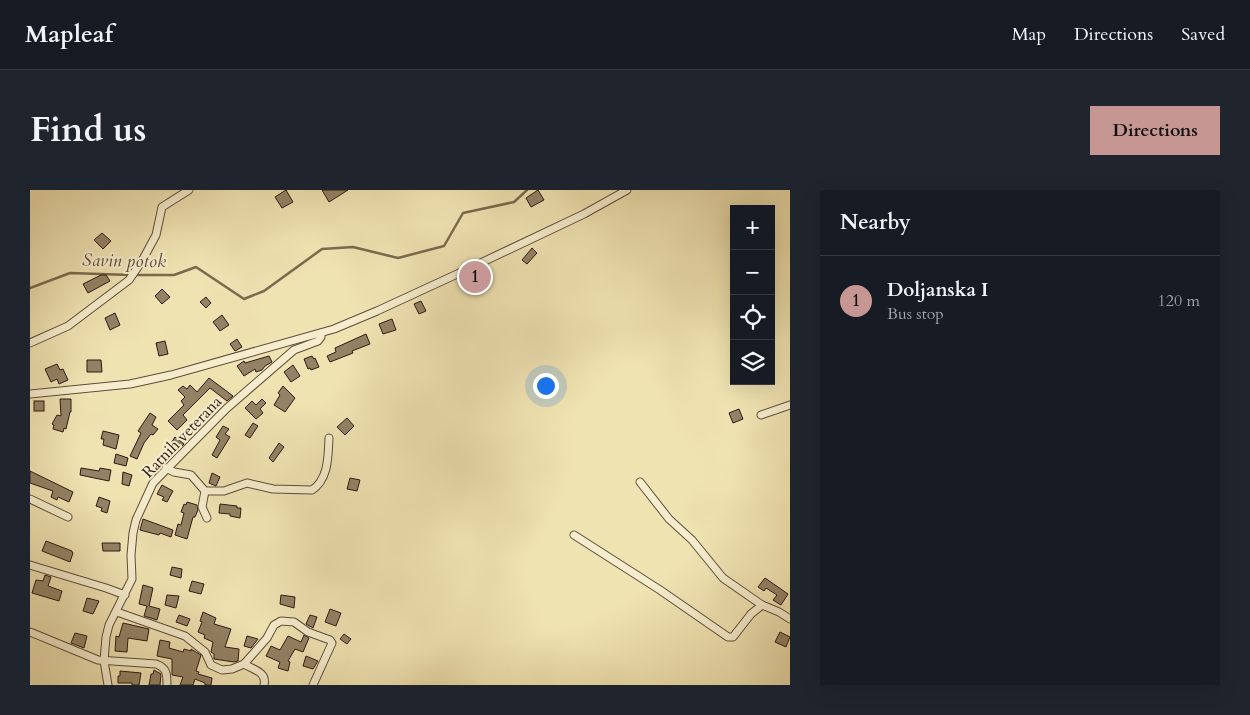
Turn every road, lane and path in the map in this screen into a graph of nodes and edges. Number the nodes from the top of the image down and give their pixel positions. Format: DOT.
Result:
graph roads {
  1 [pos="188,190"];
  2 [pos="627,190"];
  3 [pos="320,332"];
  4 [pos="30,343"];
  5 [pos="30,394"];
  6 [pos="790,405"];
  7 [pos="761,414"];
  8 [pos="329,438"];
  9 [pos="166,468"];
  10 [pos="640,482"];
  11 [pos="205,491"];
  12 [pos="30,499"];
  13 [pos="68,517"];
  14 [pos="207,518"];
  15 [pos="574,534"];
  16 [pos="30,565"];
  17 [pos="125,595"];
  18 [pos="762,605"];
  19 [pos="117,612"];
  20 [pos="790,619"];
  21 [pos="30,632"];
  22 [pos="104,661"];
  23 [pos="244,664"];
  24 [pos="108,685"];
  25 [pos="167,685"];
  26 [pos="264,685"];
  27 [pos="313,685"];
  1 -- 4 [label="street"];
  2 -- 3 [label="street"];
  3 -- 5 [label="street"];
  3 -- 9 [label="street, Ratnih veterana"];
  6 -- 7 [label="street"];
  8 -- 11 [label="street"];
  9 -- 11 [label="street"];
  9 -- 17 [label="street, Ratnih veterana"];
  10 -- 18 [label="street"];
  11 -- 14 [label="street"];
  12 -- 13 [label="street"];
  15 -- 18 [label="street"];
  16 -- 17 [label="street"];
  17 -- 19 [label="street, Ratnih veterana"];
  18 -- 20 [label="street"];
  19 -- 22 [label="street, Ratnih veterana"];
  19 -- 23 [label="street"];
  21 -- 22 [label="street"];
  22 -- 24 [label="street, Ratnih veterana"];
  22 -- 25 [label="street"];
  23 -- 26 [label="street"];
  23 -- 27 [label="street"];
}
